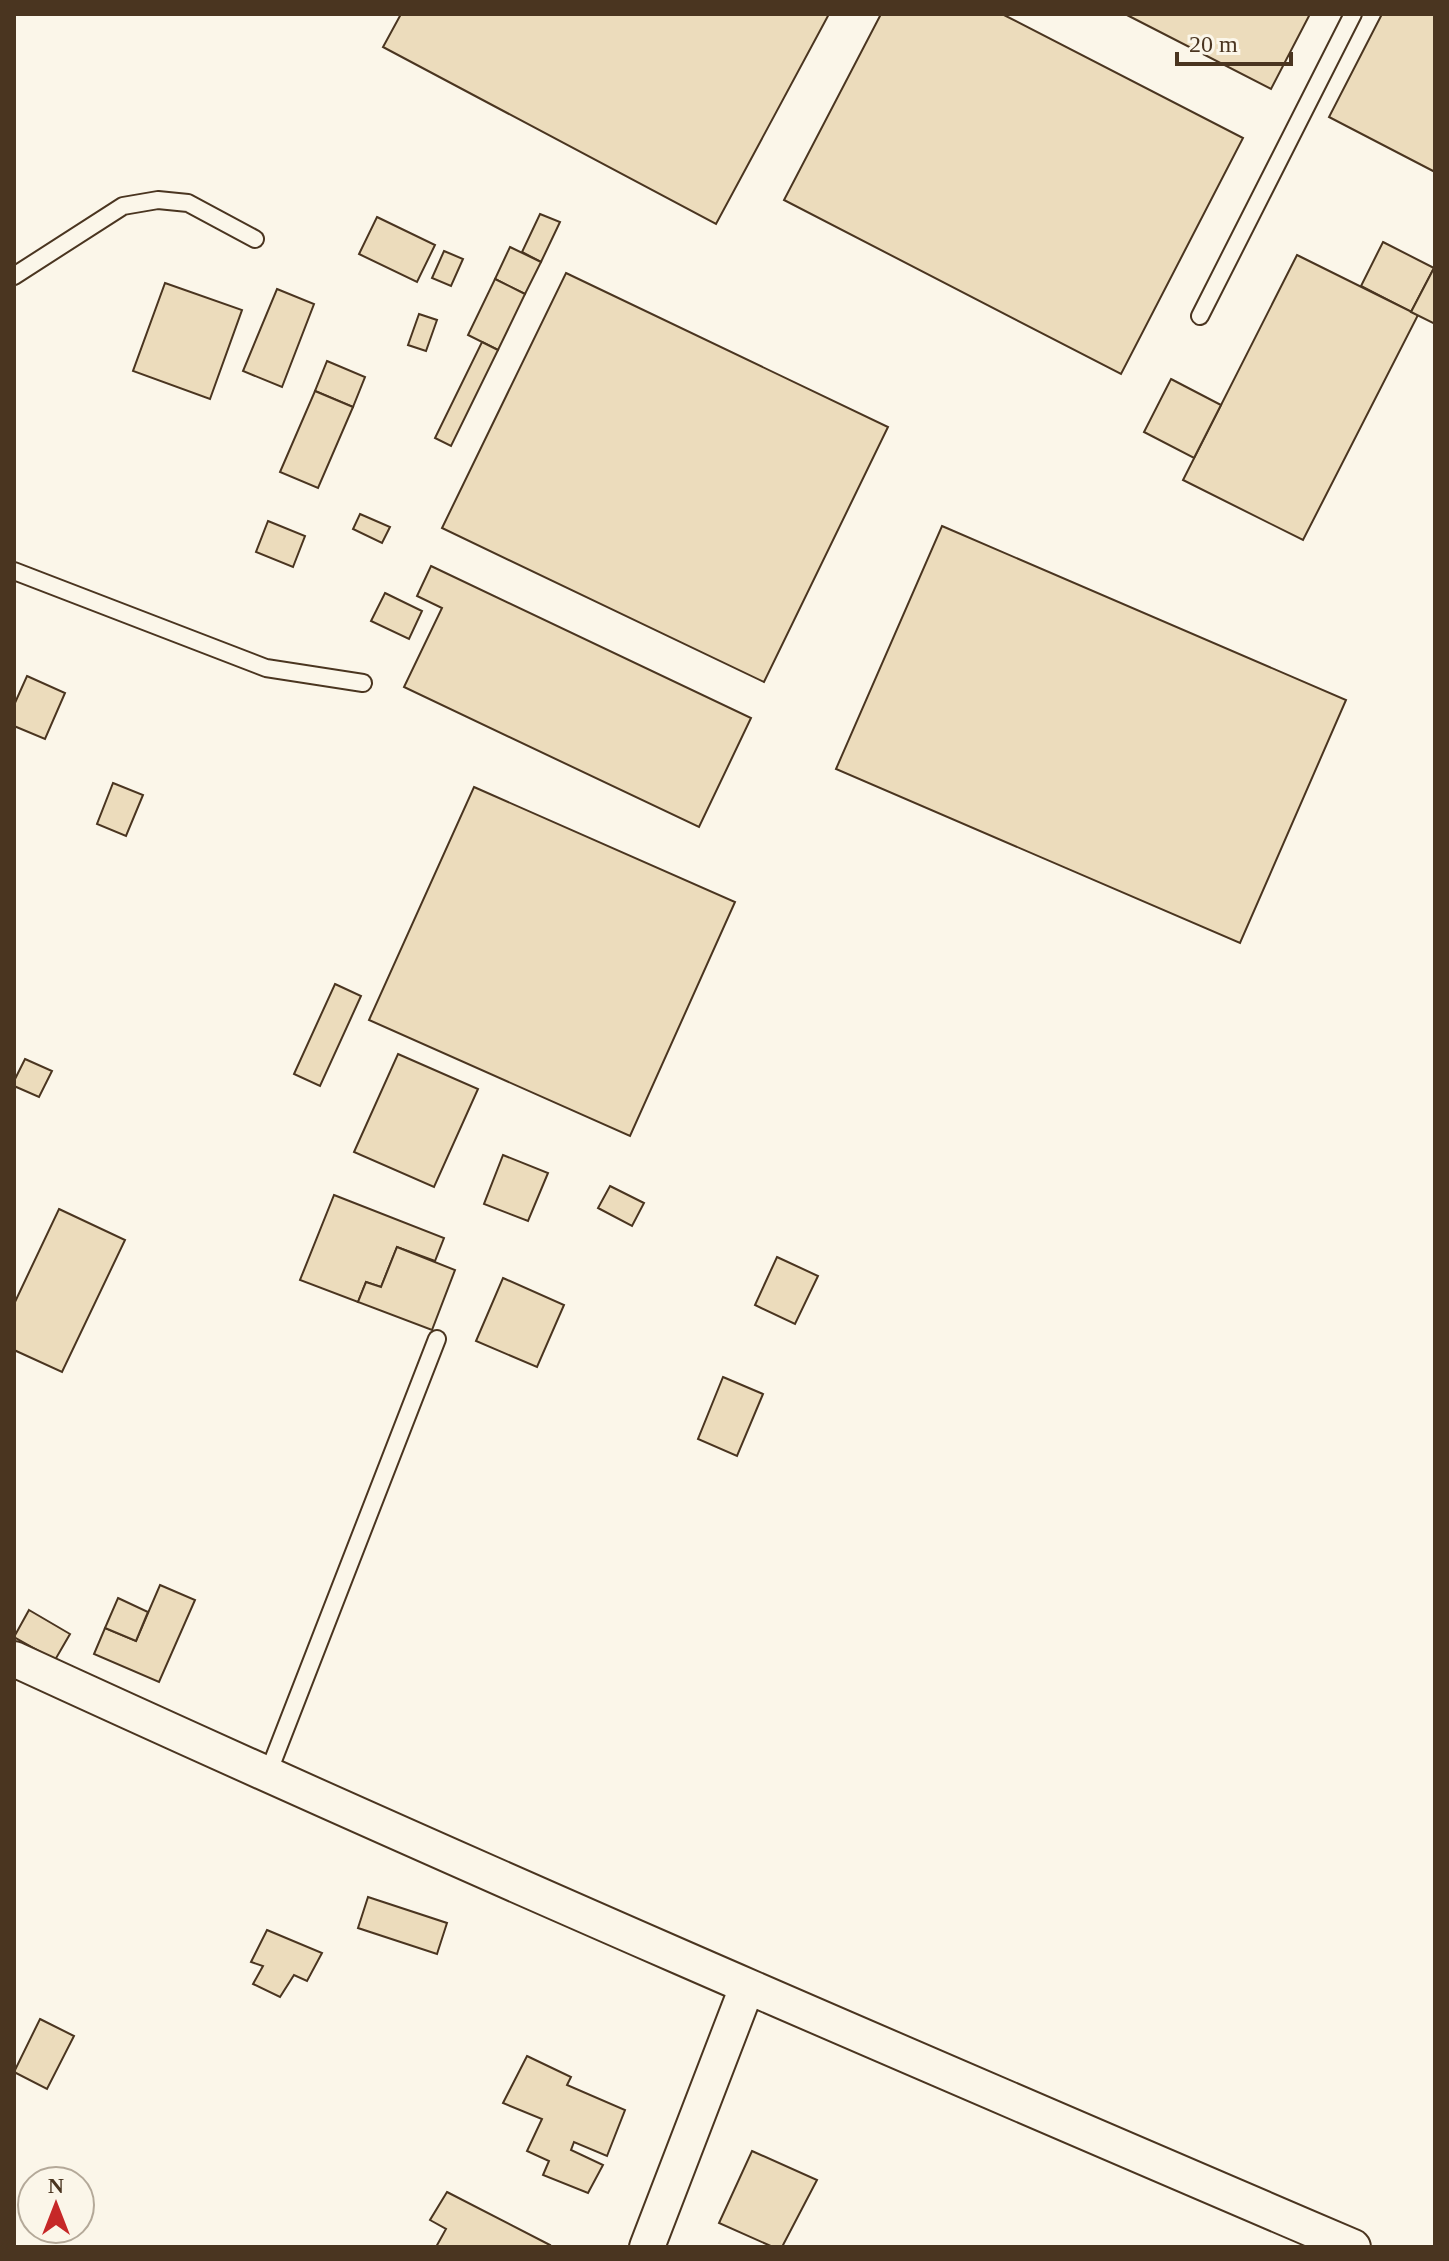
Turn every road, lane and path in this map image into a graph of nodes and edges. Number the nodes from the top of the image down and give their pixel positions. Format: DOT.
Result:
graph roads {
  1 [pos="1353,14"];
  2 [pos="255,239"];
  3 [pos="14,276"];
  4 [pos="1200,316"];
  5 [pos="14,571"];
  6 [pos="363,683"];
  7 [pos="437,1339"];
  8 [pos="14,1659"];
  9 [pos="267,1776"];
  10 [pos="747,1987"];
  11 [pos="647,2247"];
  12 [pos="1353,2247"];
  1 -- 4 [label="lane"];
  2 -- 3 [label="lane"];
  5 -- 6 [label="lane"];
  7 -- 9 [label="lane"];
  8 -- 9 [label="street"];
  9 -- 10 [label="street"];
  10 -- 11 [label="street"];
  10 -- 12 [label="street"];
}
